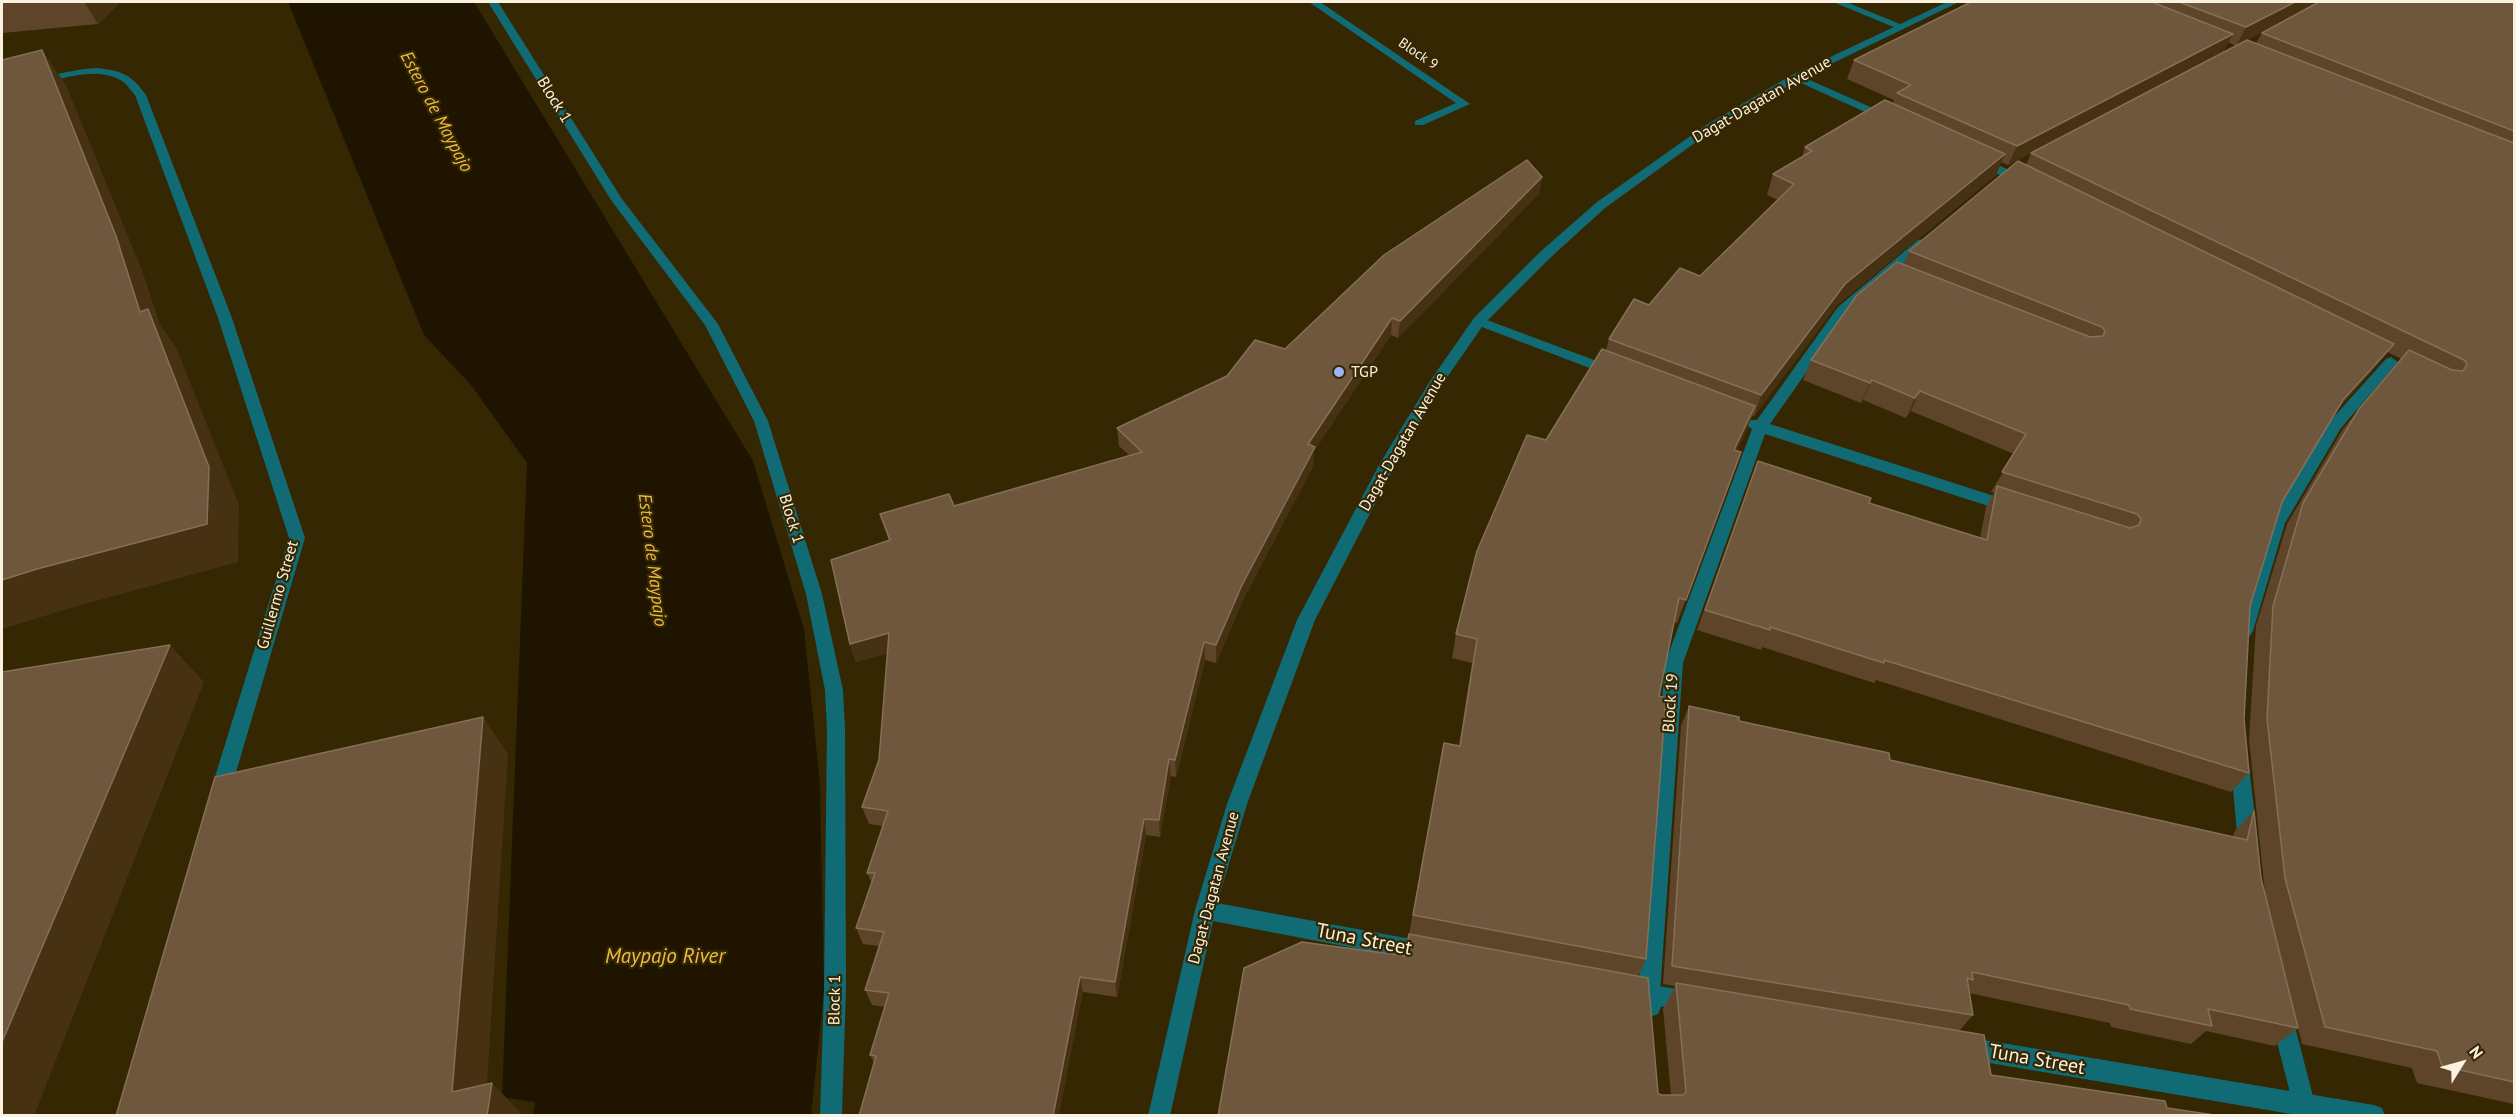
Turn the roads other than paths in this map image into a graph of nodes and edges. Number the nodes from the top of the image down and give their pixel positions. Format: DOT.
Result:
graph roads {
  1 [pos="493,2"];
  2 [pos="1314,2"];
  3 [pos="1838,2"];
  4 [pos="1954,2"];
  5 [pos="1900,26"];
  6 [pos="1796,77"];
  7 [pos="2,93"];
  8 [pos="1419,123"];
  9 [pos="1905,127"];
  10 [pos="1966,154"];
  11 [pos="2040,189"];
  12 [pos="1930,237"];
  13 [pos="1479,321"];
  14 [pos="2391,361"];
  15 [pos="1630,378"];
  16 [pos="1738,419"];
  17 [pos="1760,427"];
  18 [pos="2028,512"];
  19 [pos="2243,649"];
  20 [pos="2238,739"];
  21 [pos="214,810"];
  22 [pos="2250,863"];
  23 [pos="1206,910"];
  24 [pos="1451,957"];
  25 [pos="1614,988"];
  26 [pos="1649,994"];
  27 [pos="2278,1001"];
  28 [pos="1707,1004"];
  29 [pos="1652,1028"];
  30 [pos="1941,1044"];
  31 [pos="2305,1110"];
  32 [pos="831,1116"];
  33 [pos="1159,1116"];
  34 [pos="2374,1116"];
  1 -- 32 [label="street, Block 1"];
  2 -- 8 [label="street, Block 9"];
  3 -- 5 [label="street"];
  4 -- 5 [label="street, Dagat-Dagatan Avenue"];
  5 -- 6 [label="street, Dagat-Dagatan Avenue"];
  6 -- 9 [label="street"];
  6 -- 13 [label="street, Dagat-Dagatan Avenue"];
  7 -- 21 [label="street, Guillermo Street"];
  10 -- 11 [label="street"];
  12 -- 17 [label="street, Block 19"];
  13 -- 15 [label="street"];
  13 -- 23 [label="street, Dagat-Dagatan Avenue"];
  14 -- 19 [label="street"];
  16 -- 17 [label="street"];
  17 -- 18 [label="street"];
  17 -- 26 [label="street, Block 19"];
  20 -- 22 [label="street"];
  23 -- 24 [label="street, Tuna Street"];
  23 -- 33 [label="street, Dagat-Dagatan Avenue"];
  25 -- 26 [label="street"];
  26 -- 28 [label="street"];
  26 -- 29 [label="street, Block 19"];
  27 -- 31 [label="street"];
  30 -- 31 [label="street, Tuna Street"];
  31 -- 34 [label="street, Tuna Street"];
}
